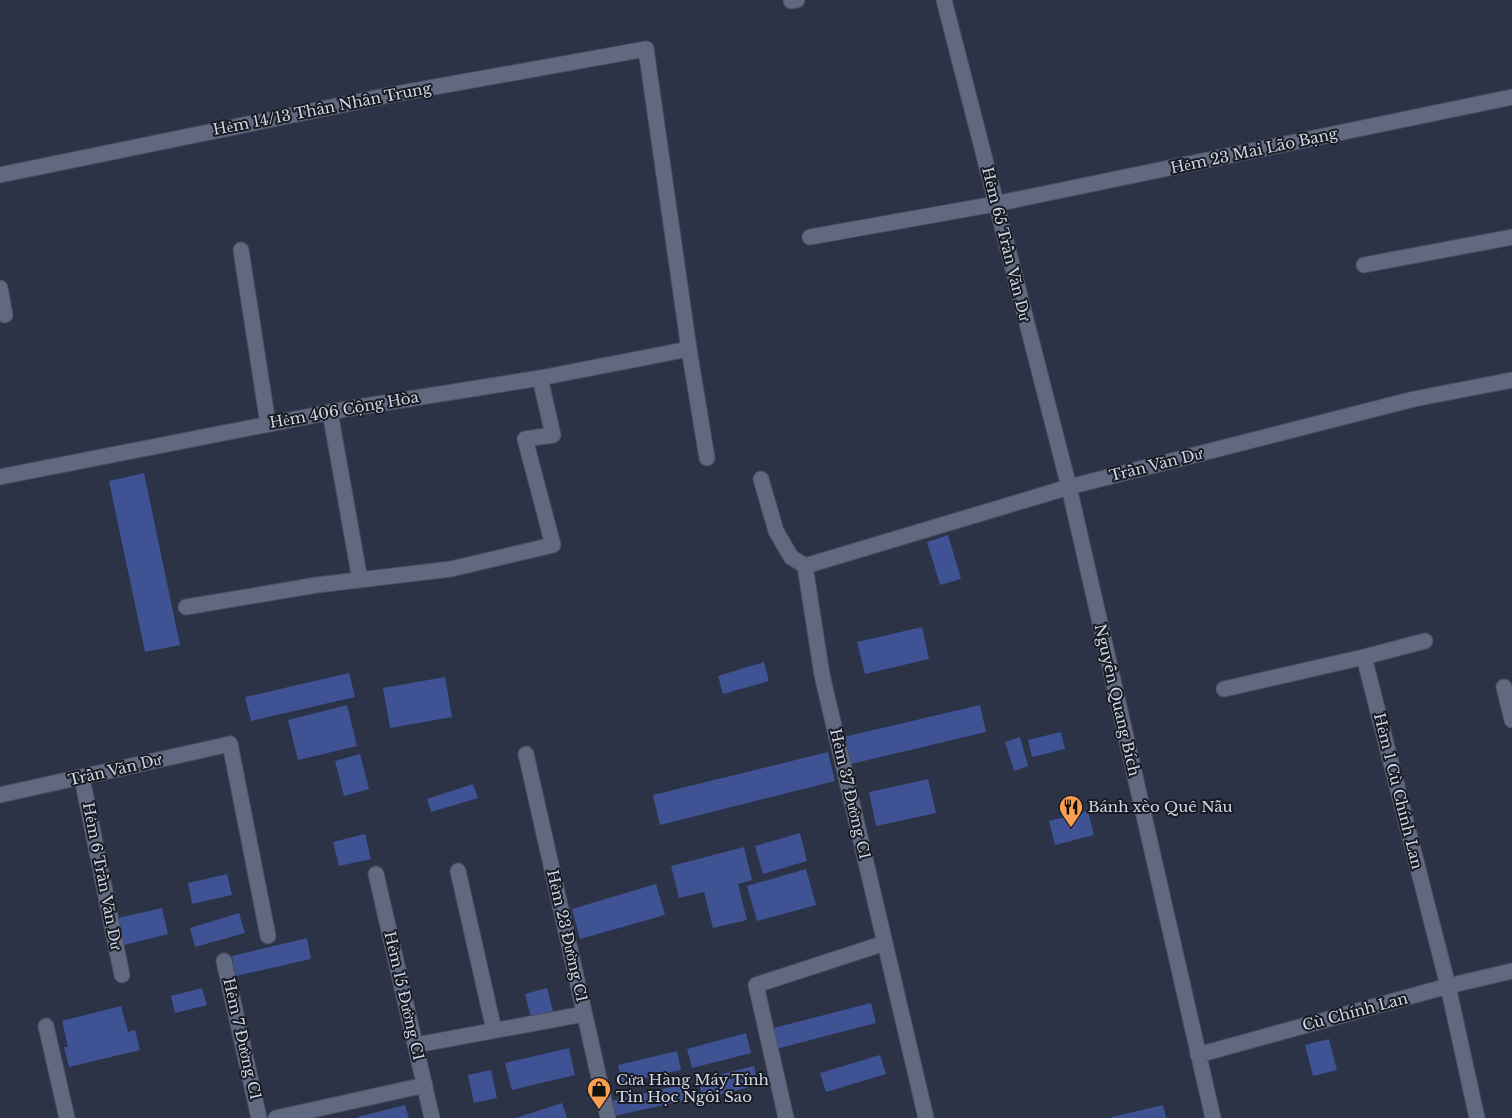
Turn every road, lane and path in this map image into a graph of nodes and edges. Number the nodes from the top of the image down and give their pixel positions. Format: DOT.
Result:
graph roads {
  1 [pos="944,0"];
  2 [pos="1512,97"];
  3 [pos="0,175"];
  4 [pos="995,204"];
  5 [pos="810,237"];
  6 [pos="1512,237"];
  7 [pos="241,250"];
  8 [pos="1364,265"];
  9 [pos="0,288"];
  10 [pos="5,315"];
  11 [pos="689,349"];
  12 [pos="540,378"];
  13 [pos="1512,380"];
  14 [pos="330,412"];
  15 [pos="268,424"];
  16 [pos="707,458"];
  17 [pos="0,477"];
  18 [pos="761,479"];
  19 [pos="1069,487"];
  20 [pos="805,566"];
  21 [pos="360,580"];
  22 [pos="186,607"];
  23 [pos="1425,640"];
  24 [pos="1364,657"];
  25 [pos="1504,687"];
  26 [pos="1224,689"];
  27 [pos="1512,720"];
  28 [pos="526,754"];
  29 [pos="82,778"];
  30 [pos="0,796"];
  31 [pos="458,871"];
  32 [pos="376,874"];
  33 [pos="268,936"];
  34 [pos="886,943"];
  35 [pos="224,961"];
  36 [pos="1512,970"];
  37 [pos="122,975"];
  38 [pos="1448,986"];
  39 [pos="584,1014"];
  40 [pos="46,1026"];
  41 [pos="494,1030"];
  42 [pos="416,1045"];
  43 [pos="1198,1055"];
  44 [pos="425,1085"];
  45 [pos="67,1118"];
  46 [pos="259,1118"];
  47 [pos="276,1118"];
  48 [pos="432,1118"];
  49 [pos="608,1118"];
  50 [pos="786,1118"];
  51 [pos="926,1118"];
  52 [pos="1213,1118"];
  53 [pos="1477,1118"];
  1 -- 4 [label="street, Hẻm 65 Trần Văn Dư"];
  2 -- 4 [label="street, Hẻm 23 Mai Lão Bạng"];
  3 -- 11 [label="street, Hẻm 14/13 Thân Nhân Trung"];
  4 -- 5 [label="street, Hẻm 23 Mai Lão Bạng"];
  4 -- 19 [label="street, Hẻm 65 Trần Văn Dư"];
  6 -- 8 [label="street"];
  7 -- 15 [label="street"];
  9 -- 10 [label="street"];
  11 -- 12 [label="street, Hẻm 406 Cộng Hòa"];
  11 -- 16 [label="street"];
  12 -- 14 [label="street, Hẻm 406 Cộng Hòa"];
  12 -- 21 [label="street"];
  13 -- 19 [label="street, Trần Văn Dư"];
  14 -- 15 [label="street, Hẻm 406 Cộng Hòa"];
  14 -- 21 [label="street"];
  15 -- 17 [label="street, Hẻm 406 Cộng Hòa"];
  18 -- 20 [label="street"];
  19 -- 20 [label="street, Trần Văn Dư"];
  19 -- 43 [label="street, Nguyễn Quang Bích"];
  20 -- 34 [label="street, Hẻm 37 Đường C1"];
  21 -- 22 [label="street"];
  23 -- 24 [label="street"];
  24 -- 26 [label="street"];
  24 -- 38 [label="street, Hẻm 1 Cù Chính Lan"];
  25 -- 27 [label="street"];
  28 -- 39 [label="street, Hẻm 23 Đường C1"];
  29 -- 30 [label="street, Trần Văn Dư"];
  29 -- 33 [label="street, Trần Văn Dư"];
  29 -- 37 [label="street, Hẻm 6 Trần Văn Dư"];
  31 -- 41 [label="street"];
  32 -- 42 [label="street, Hẻm 15 Đường C1"];
  34 -- 50 [label="street"];
  34 -- 51 [label="street, Hẻm 37 Đường C1"];
  35 -- 46 [label="street, Hẻm 7 Đường C1"];
  36 -- 38 [label="street, Cù Chính Lan"];
  38 -- 43 [label="street, Cù Chính Lan"];
  38 -- 53 [label="street, Hẻm 1 Cù Chính Lan"];
  39 -- 41 [label="street"];
  39 -- 49 [label="street, Hẻm 23 Đường C1"];
  40 -- 45 [label="street"];
  41 -- 42 [label="street"];
  42 -- 44 [label="street, Hẻm 15 Đường C1"];
  43 -- 52 [label="street, Nguyễn Quang Bích"];
  44 -- 47 [label="street"];
  44 -- 48 [label="street, Hẻm 15 Đường C1"];
}
